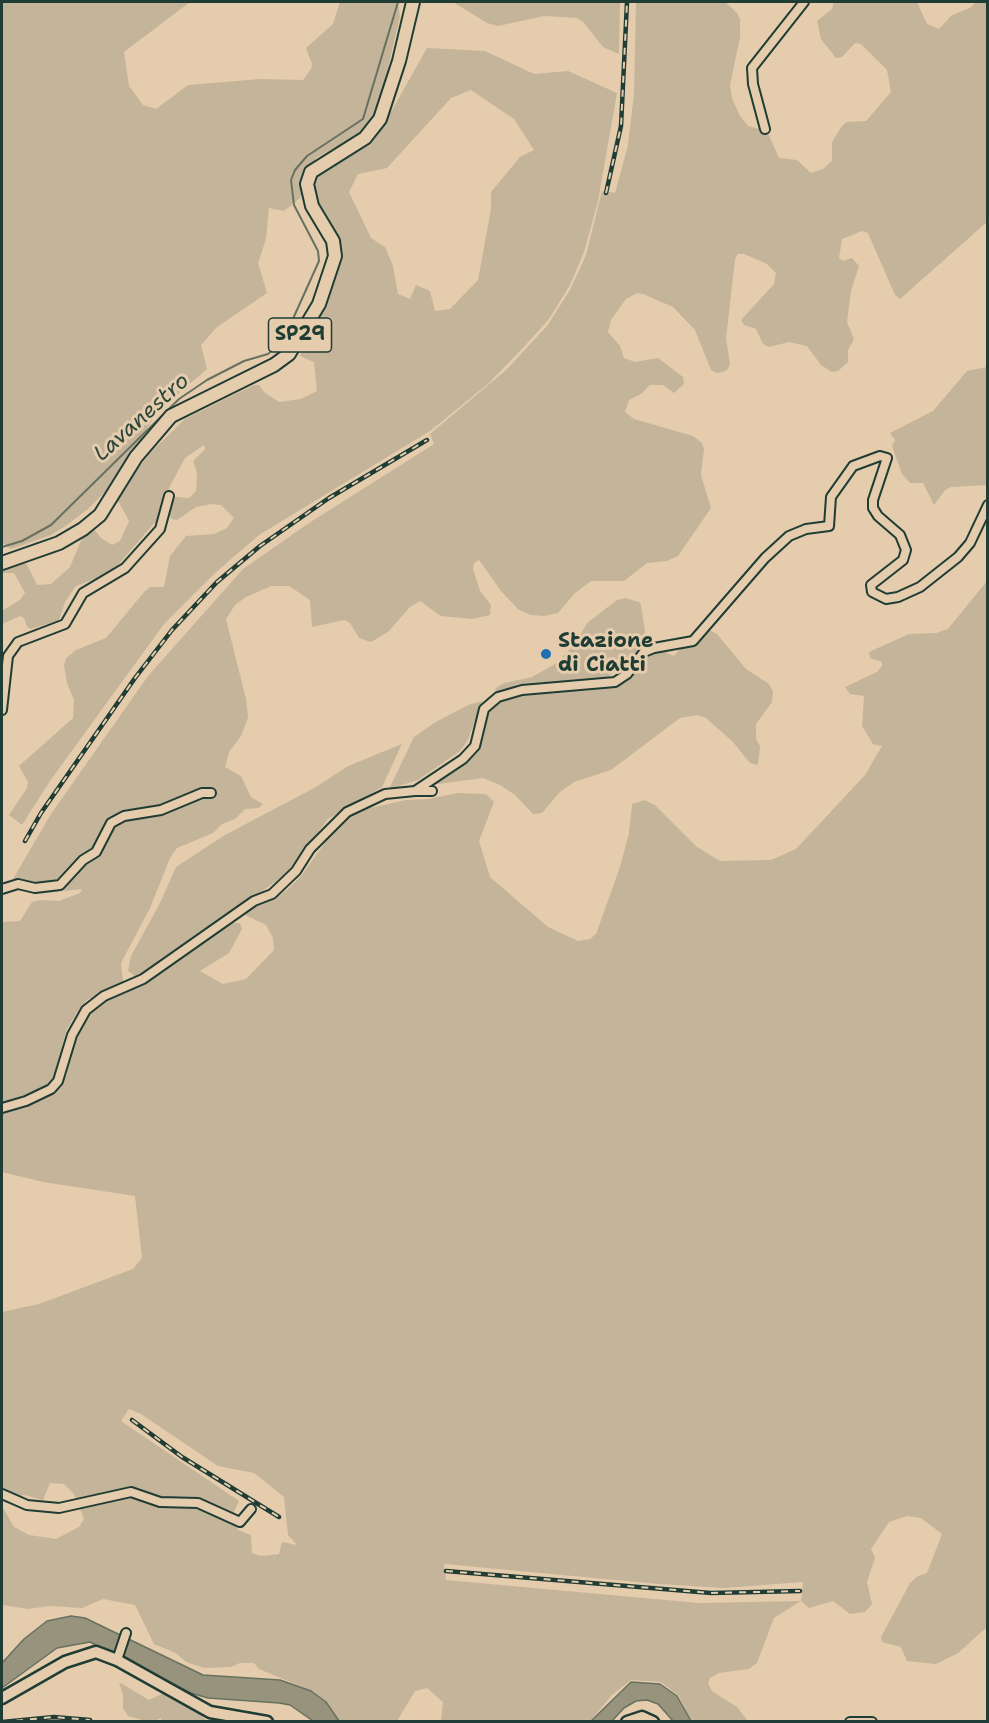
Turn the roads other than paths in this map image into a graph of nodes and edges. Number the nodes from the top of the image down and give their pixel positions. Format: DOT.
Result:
graph roads {
  1 [pos="413,2"];
  2 [pos="804,2"];
  3 [pos="765,129"];
  4 [pos="169,496"];
  5 [pos="987,505"];
  6 [pos="2,563"];
  7 [pos="2,710"];
  8 [pos="415,791"];
  9 [pos="432,791"];
  10 [pos="212,793"];
  11 [pos="2,889"];
  12 [pos="2,1108"];
  13 [pos="2,1494"];
  14 [pos="251,1509"];
  15 [pos="126,1636"];
  16 [pos="118,1658"];
  17 [pos="2,1698"];
  18 [pos="267,1722"];
  19 [pos="627,1722"];
  20 [pos="653,1722"];
  21 [pos="850,1722"];
  22 [pos="872,1722"];
  1 -- 6 [label="main road, SP29"];
  2 -- 3 [label="street"];
  4 -- 7 [label="street"];
  5 -- 8 [label="street"];
  8 -- 9 [label="street"];
  8 -- 12 [label="street"];
  10 -- 11 [label="street"];
  13 -- 14 [label="street"];
  15 -- 16 [label="street"];
  16 -- 17 [label="main road"];
  16 -- 18 [label="main road"];
  19 -- 20 [label="main road"];
  21 -- 22 [label="street"];
}
